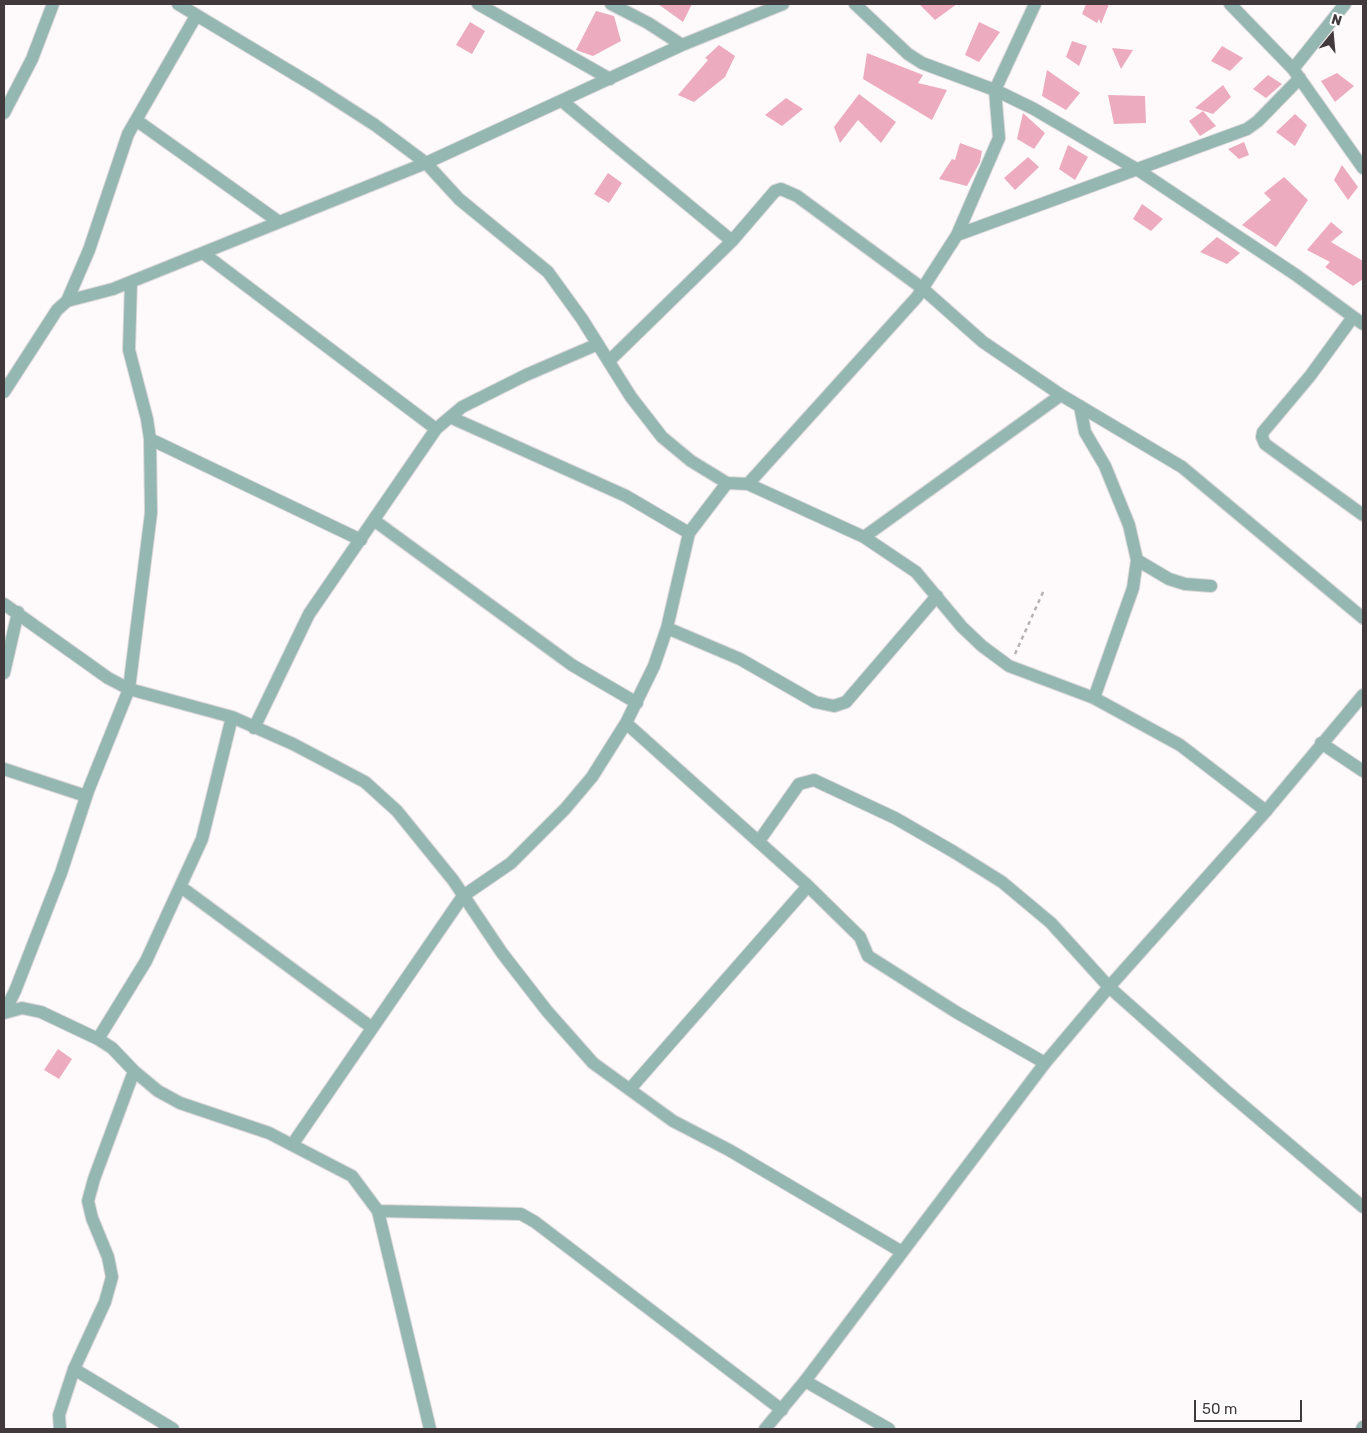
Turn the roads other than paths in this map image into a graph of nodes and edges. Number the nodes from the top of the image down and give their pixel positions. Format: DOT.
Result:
graph roads {
  1 [pos="53,4"];
  2 [pos="179,4"];
  3 [pos="478,4"];
  4 [pos="611,4"];
  5 [pos="784,4"];
  6 [pos="855,4"];
  7 [pos="1034,4"];
  8 [pos="1230,4"];
  9 [pos="1345,4"];
  10 [pos="196,16"];
  11 [pos="682,45"];
  12 [pos="1297,74"];
  13 [pos="610,79"];
  14 [pos="995,90"];
  15 [pos="562,101"];
  16 [pos="4,113"];
  17 [pos="136,120"];
  18 [pos="426,163"];
  19 [pos="1363,168"];
  20 [pos="1138,170"];
  21 [pos="279,222"];
  22 [pos="957,235"];
  23 [pos="732,241"];
  24 [pos="203,253"];
  25 [pos="131,282"];
  26 [pos="922,288"];
  27 [pos="67,301"];
  28 [pos="1358,321"];
  29 [pos="598,344"];
  30 [pos="609,360"];
  31 [pos="6,385"];
  32 [pos="1061,395"];
  33 [pos="1080,406"];
  34 [pos="450,417"];
  35 [pos="436,429"];
  36 [pos="150,439"];
  37 [pos="727,483"];
  38 [pos="748,484"];
  39 [pos="1363,515"];
  40 [pos="375,521"];
  41 [pos="689,533"];
  42 [pos="864,538"];
  43 [pos="361,540"];
  44 [pos="1137,560"];
  45 [pos="1211,586"];
  46 [pos="937,596"];
  47 [pos="4,604"];
  48 [pos="18,612"];
  49 [pos="1363,618"];
  50 [pos="667,628"];
  51 [pos="4,673"];
  52 [pos="129,689"];
  53 [pos="1363,695"];
  54 [pos="1094,698"];
  55 [pos="637,703"];
  56 [pos="232,717"];
  57 [pos="626,723"];
  58 [pos="254,728"];
  59 [pos="1321,743"];
  60 [pos="4,769"];
  61 [pos="1363,771"];
  62 [pos="86,796"];
  63 [pos="1266,811"];
  64 [pos="759,841"];
  65 [pos="808,886"];
  66 [pos="181,887"];
  67 [pos="463,896"];
  68 [pos="1109,986"];
  69 [pos="371,1027"];
  70 [pos="98,1039"];
  71 [pos="1045,1063"];
  72 [pos="134,1071"];
  73 [pos="630,1089"];
  74 [pos="292,1145"];
  75 [pos="1363,1207"];
  76 [pos="378,1211"];
  77 [pos="902,1252"];
  78 [pos="74,1369"];
  79 [pos="805,1381"];
  80 [pos="782,1410"];
  81 [pos="60,1429"];
  82 [pos="173,1429"];
  83 [pos="430,1429"];
  84 [pos="765,1429"];
  85 [pos="889,1429"];
  1 -- 16 [label="street"];
  2 -- 10 [label="street"];
  3 -- 13 [label="street"];
  4 -- 11 [label="street"];
  5 -- 11 [label="street"];
  6 -- 14 [label="street"];
  7 -- 14 [label="street"];
  8 -- 12 [label="street"];
  9 -- 12 [label="street"];
  10 -- 17 [label="street"];
  10 -- 18 [label="street"];
  11 -- 13 [label="street"];
  12 -- 19 [label="street"];
  12 -- 20 [label="street"];
  13 -- 15 [label="street"];
  14 -- 20 [label="street"];
  14 -- 22 [label="street"];
  15 -- 18 [label="street"];
  15 -- 23 [label="street"];
  17 -- 21 [label="street"];
  17 -- 27 [label="street"];
  18 -- 21 [label="street"];
  18 -- 29 [label="street"];
  20 -- 22 [label="street"];
  20 -- 28 [label="street"];
  21 -- 24 [label="street"];
  22 -- 26 [label="street"];
  23 -- 26 [label="street"];
  23 -- 30 [label="street"];
  24 -- 25 [label="street"];
  24 -- 35 [label="street"];
  25 -- 27 [label="street"];
  25 -- 36 [label="street"];
  26 -- 32 [label="street"];
  26 -- 38 [label="street"];
  27 -- 31 [label="street"];
  28 -- 39 [label="street"];
  29 -- 30 [label="street"];
  29 -- 34 [label="street"];
  30 -- 37 [label="street"];
  32 -- 33 [label="street"];
  32 -- 42 [label="street"];
  33 -- 44 [label="street"];
  33 -- 49 [label="street"];
  34 -- 35 [label="street"];
  34 -- 41 [label="street"];
  35 -- 40 [label="street"];
  36 -- 43 [label="street"];
  36 -- 52 [label="street"];
  37 -- 38 [label="street"];
  37 -- 41 [label="street"];
  38 -- 42 [label="street"];
  40 -- 43 [label="street"];
  40 -- 55 [label="street"];
  41 -- 50 [label="street"];
  42 -- 46 [label="street"];
  43 -- 58 [label="street"];
  44 -- 45 [label="street"];
  44 -- 54 [label="street"];
  46 -- 50 [label="street"];
  46 -- 54 [label="street"];
  47 -- 48 [label="street"];
  48 -- 51 [label="street"];
  48 -- 52 [label="street"];
  50 -- 55 [label="street"];
  52 -- 56 [label="street"];
  52 -- 62 [label="street"];
  53 -- 59 [label="street"];
  54 -- 63 [label="street"];
  55 -- 57 [label="street"];
  56 -- 58 [label="street"];
  56 -- 66 [label="street"];
  57 -- 64 [label="street"];
  57 -- 67 [label="street"];
  58 -- 67 [label="street"];
  59 -- 61 [label="street"];
  59 -- 63 [label="street"];
  60 -- 62 [label="street"];
  62 -- 70 [label="street"];
  63 -- 68 [label="street"];
  64 -- 65 [label="street"];
  64 -- 68 [label="street"];
  65 -- 71 [label="street"];
  65 -- 73 [label="street"];
  66 -- 69 [label="street"];
  66 -- 70 [label="street"];
  67 -- 69 [label="street"];
  67 -- 73 [label="street"];
  68 -- 71 [label="street"];
  68 -- 75 [label="street"];
  69 -- 74 [label="street"];
  70 -- 72 [label="street"];
  71 -- 77 [label="street"];
  72 -- 74 [label="street"];
  72 -- 78 [label="street"];
  73 -- 77 [label="street"];
  74 -- 76 [label="street"];
  76 -- 80 [label="street"];
  76 -- 83 [label="street"];
  77 -- 79 [label="street"];
  78 -- 81 [label="street"];
  78 -- 82 [label="street"];
  79 -- 80 [label="street"];
  79 -- 85 [label="street"];
  80 -- 84 [label="street"];
}
